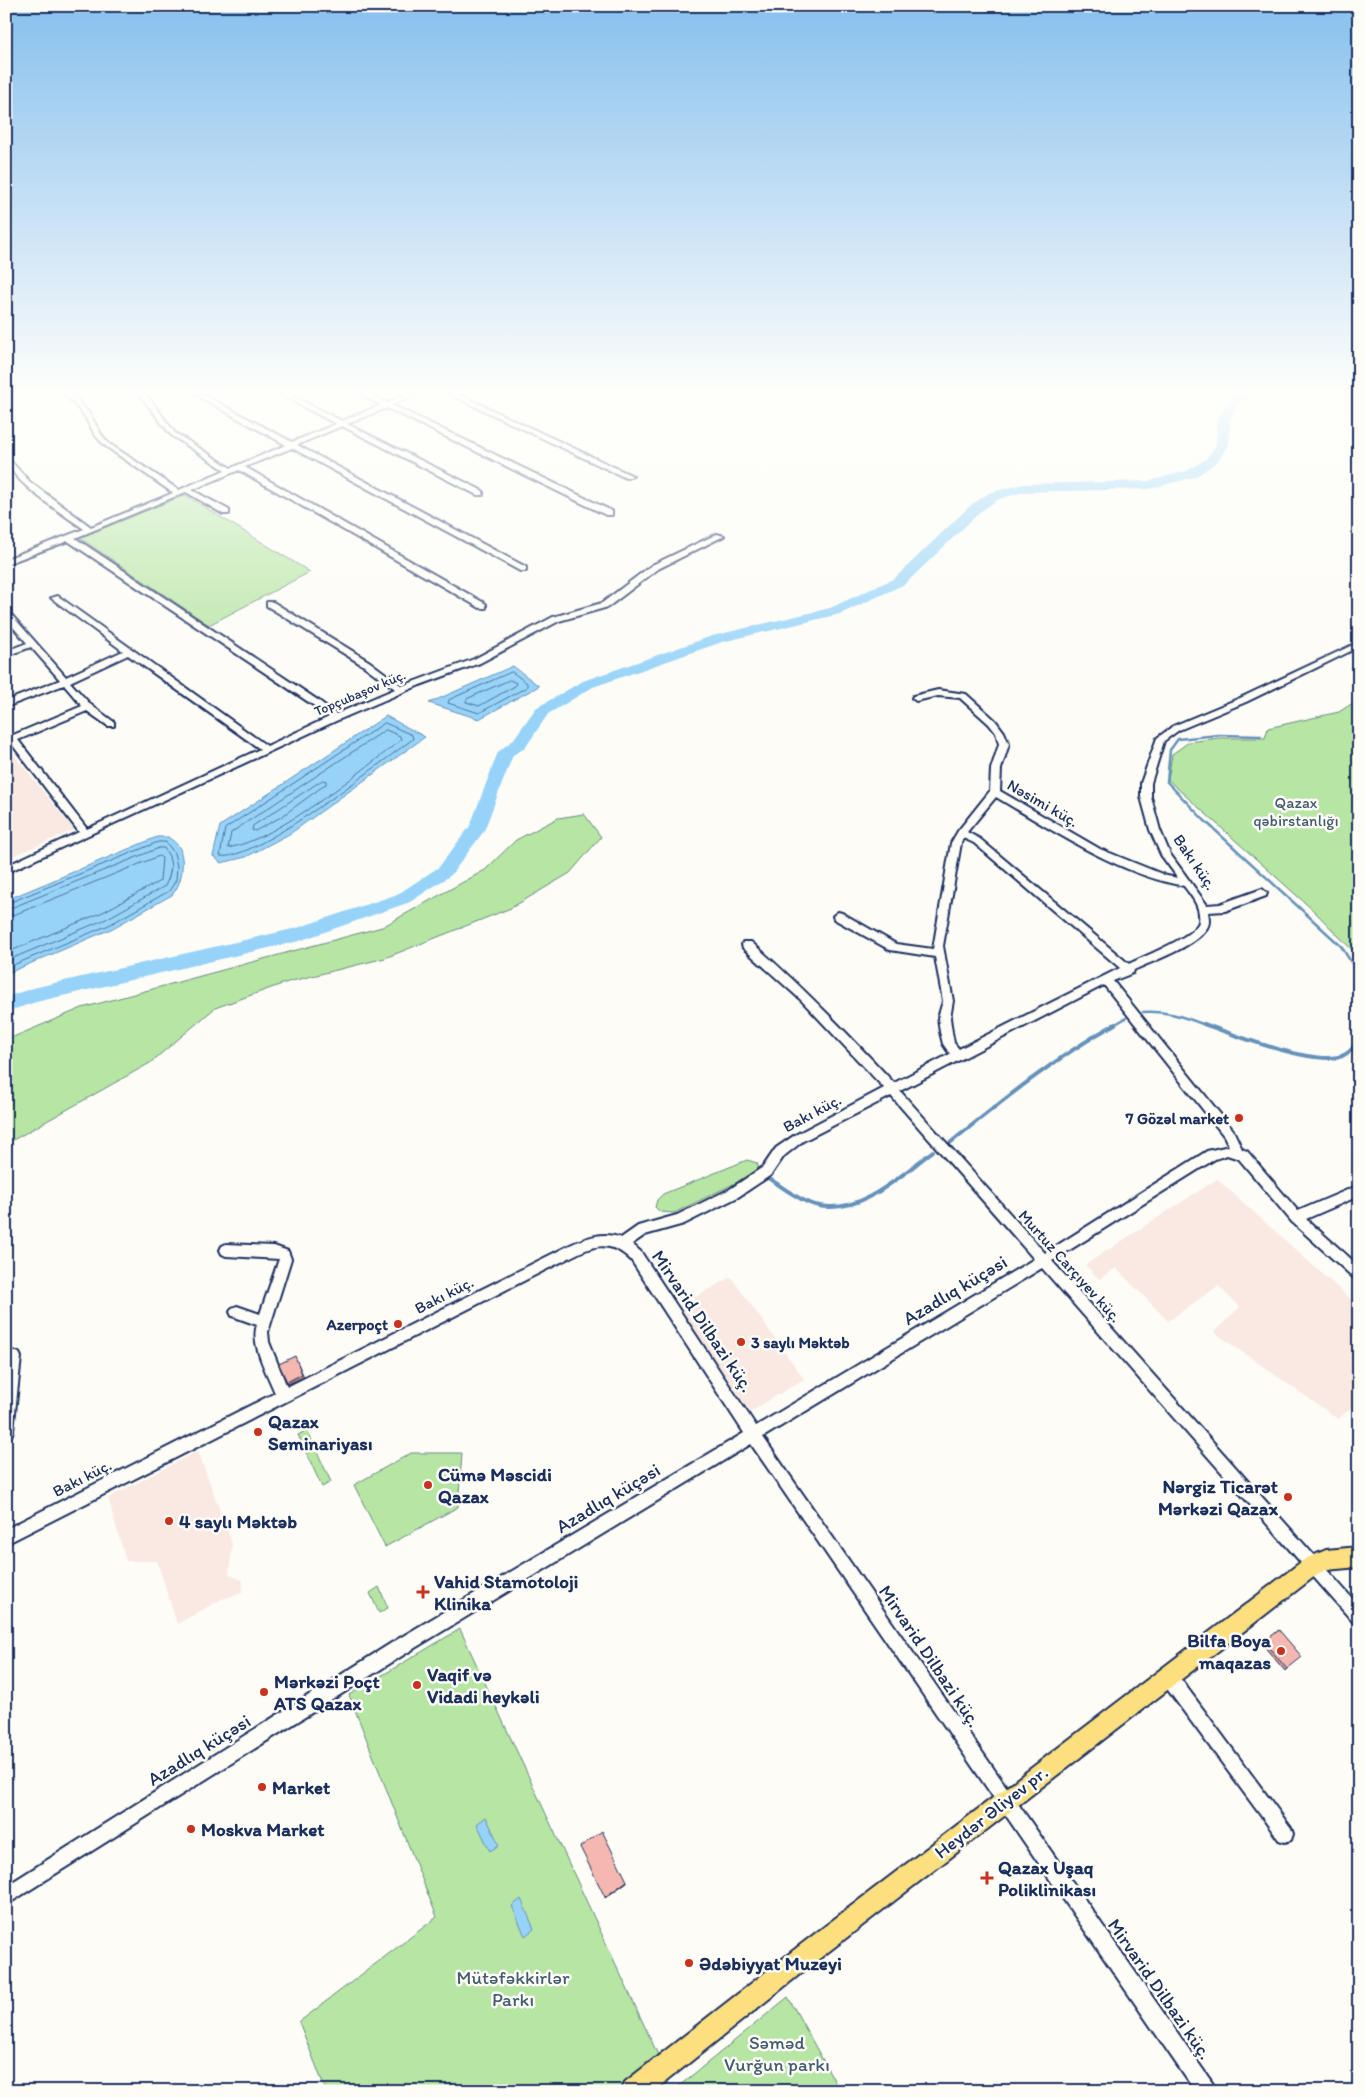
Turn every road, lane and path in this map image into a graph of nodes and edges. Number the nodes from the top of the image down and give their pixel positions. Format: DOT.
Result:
graph roads {
  1 [pos="38,492"];
  2 [pos="181,492"];
  3 [pos="190,492"];
  4 [pos="283,492"];
  5 [pos="378,492"];
  6 [pos="566,492"];
  7 [pos="178,493"];
  8 [pos="226,512"];
  9 [pos="609,513"];
  10 [pos="90,530"];
  11 [pos="720,536"];
  12 [pos="69,538"];
  13 [pos="6,562"];
  14 [pos="523,569"];
  15 [pos="55,598"];
  16 [pos="270,604"];
  17 [pos="483,606"];
  18 [pos="6,614"];
  19 [pos="32,644"];
  20 [pos="1359,644"];
  21 [pos="129,651"];
  22 [pos="6,654"];
  23 [pos="64,682"];
  24 [pos="401,690"];
  25 [pos="916,698"];
  26 [pos="6,704"];
  27 [pos="88,708"];
  28 [pos="334,718"];
  29 [pos="110,724"];
  30 [pos="9,740"];
  31 [pos="267,750"];
  32 [pos="995,792"];
  33 [pos="85,833"];
  34 [pos="961,834"];
  35 [pos="1084,835"];
  36 [pos="1098,851"];
  37 [pos="6,870"];
  38 [pos="1187,883"];
  39 [pos="1262,893"];
  40 [pos="1204,909"];
  41 [pos="838,916"];
  42 [pos="747,945"];
  43 [pos="939,954"];
  44 [pos="1129,970"];
  45 [pos="1106,980"];
  46 [pos="958,1056"];
  47 [pos="893,1090"];
  48 [pos="1236,1151"];
  49 [pos="1359,1190"];
  50 [pos="1296,1218"];
  51 [pos="623,1243"];
  52 [pos="226,1250"];
  53 [pos="1042,1261"];
  54 [pos="1359,1274"];
  55 [pos="238,1312"];
  56 [pos="263,1321"];
  57 [pos="14,1357"];
  58 [pos="283,1395"];
  59 [pos="6,1430"];
  60 [pos="753,1434"];
  61 [pos="6,1536"];
  62 [pos="1359,1557"];
  63 [pos="1312,1566"];
  64 [pos="1359,1618"];
  65 [pos="1168,1676"];
  66 [pos="1005,1801"];
  67 [pos="1285,1834"];
  68 [pos="6,1896"];
  69 [pos="634,2091"];
  70 [pos="1206,2091"];
  1 -- 10 [label="street"];
  2 -- 7 [label="street"];
  3 -- 8 [label="street"];
  4 -- 17 [label="street"];
  5 -- 14 [label="street"];
  6 -- 9 [label="street"];
  7 -- 10 [label="street"];
  10 -- 12 [label="street"];
  11 -- 24 [label="street, Topçubaşov küç."];
  12 -- 13 [label="street"];
  12 -- 28 [label="street"];
  15 -- 21 [label="street"];
  16 -- 24 [label="street"];
  18 -- 19 [label="street"];
  19 -- 22 [label="street"];
  19 -- 23 [label="street"];
  20 -- 38 [label="street, Bakı küç."];
  21 -- 23 [label="street"];
  21 -- 31 [label="street"];
  23 -- 26 [label="street"];
  23 -- 27 [label="street"];
  24 -- 28 [label="street, Topçubaşov küç."];
  25 -- 32 [label="street"];
  27 -- 29 [label="street"];
  27 -- 30 [label="street"];
  28 -- 31 [label="street, Topçubaşov küç."];
  30 -- 33 [label="street"];
  31 -- 33 [label="street, Topçubaşov küç."];
  32 -- 34 [label="street, Nəsimi küç."];
  32 -- 36 [label="street, Nəsimi küç."];
  33 -- 37 [label="street, Topçubaşov küç."];
  34 -- 43 [label="street"];
  34 -- 44 [label="street"];
  35 -- 36 [label="street"];
  36 -- 38 [label="street, Nəsimi küç."];
  38 -- 40 [label="street, Bakı küç."];
  39 -- 40 [label="street"];
  40 -- 44 [label="street, Bakı küç."];
  41 -- 43 [label="street"];
  42 -- 47 [label="street, Murtuz Carçıyev küç."];
  43 -- 46 [label="street"];
  44 -- 45 [label="street, Bakı küç."];
  45 -- 46 [label="street, Bakı küç."];
  45 -- 48 [label="street"];
  46 -- 47 [label="street, Bakı küç."];
  47 -- 51 [label="street, Bakı küç."];
  47 -- 53 [label="street, Murtuz Carçıyev küç."];
  48 -- 50 [label="street"];
  48 -- 53 [label="street, Azadlıq küçəsi"];
  49 -- 50 [label="street"];
  50 -- 54 [label="street"];
  51 -- 58 [label="street, Bakı küç."];
  51 -- 60 [label="street, Mirvarid Dilbazi küç."];
  52 -- 56 [label="street"];
  53 -- 60 [label="street, Azadlıq küçəsi"];
  53 -- 63 [label="street, Murtuz Carçıyev küç."];
  55 -- 56 [label="street"];
  56 -- 58 [label="street"];
  57 -- 59 [label="street"];
  58 -- 61 [label="street, Bakı küç."];
  60 -- 66 [label="street, Mirvarid Dilbazi küç."];
  60 -- 68 [label="street, Azadlıq küçəsi"];
  62 -- 63 [label="main road, Heydər Əliyev pr."];
  63 -- 64 [label="street, Murtuz Carçıyev küç."];
  63 -- 65 [label="main road, Heydər Əliyev pr."];
  65 -- 66 [label="main road, Heydər Əliyev pr."];
  65 -- 67 [label="street"];
  66 -- 69 [label="main road, Heydər Əliyev pr."];
  66 -- 70 [label="street, Mirvarid Dilbazi küç."];
}
